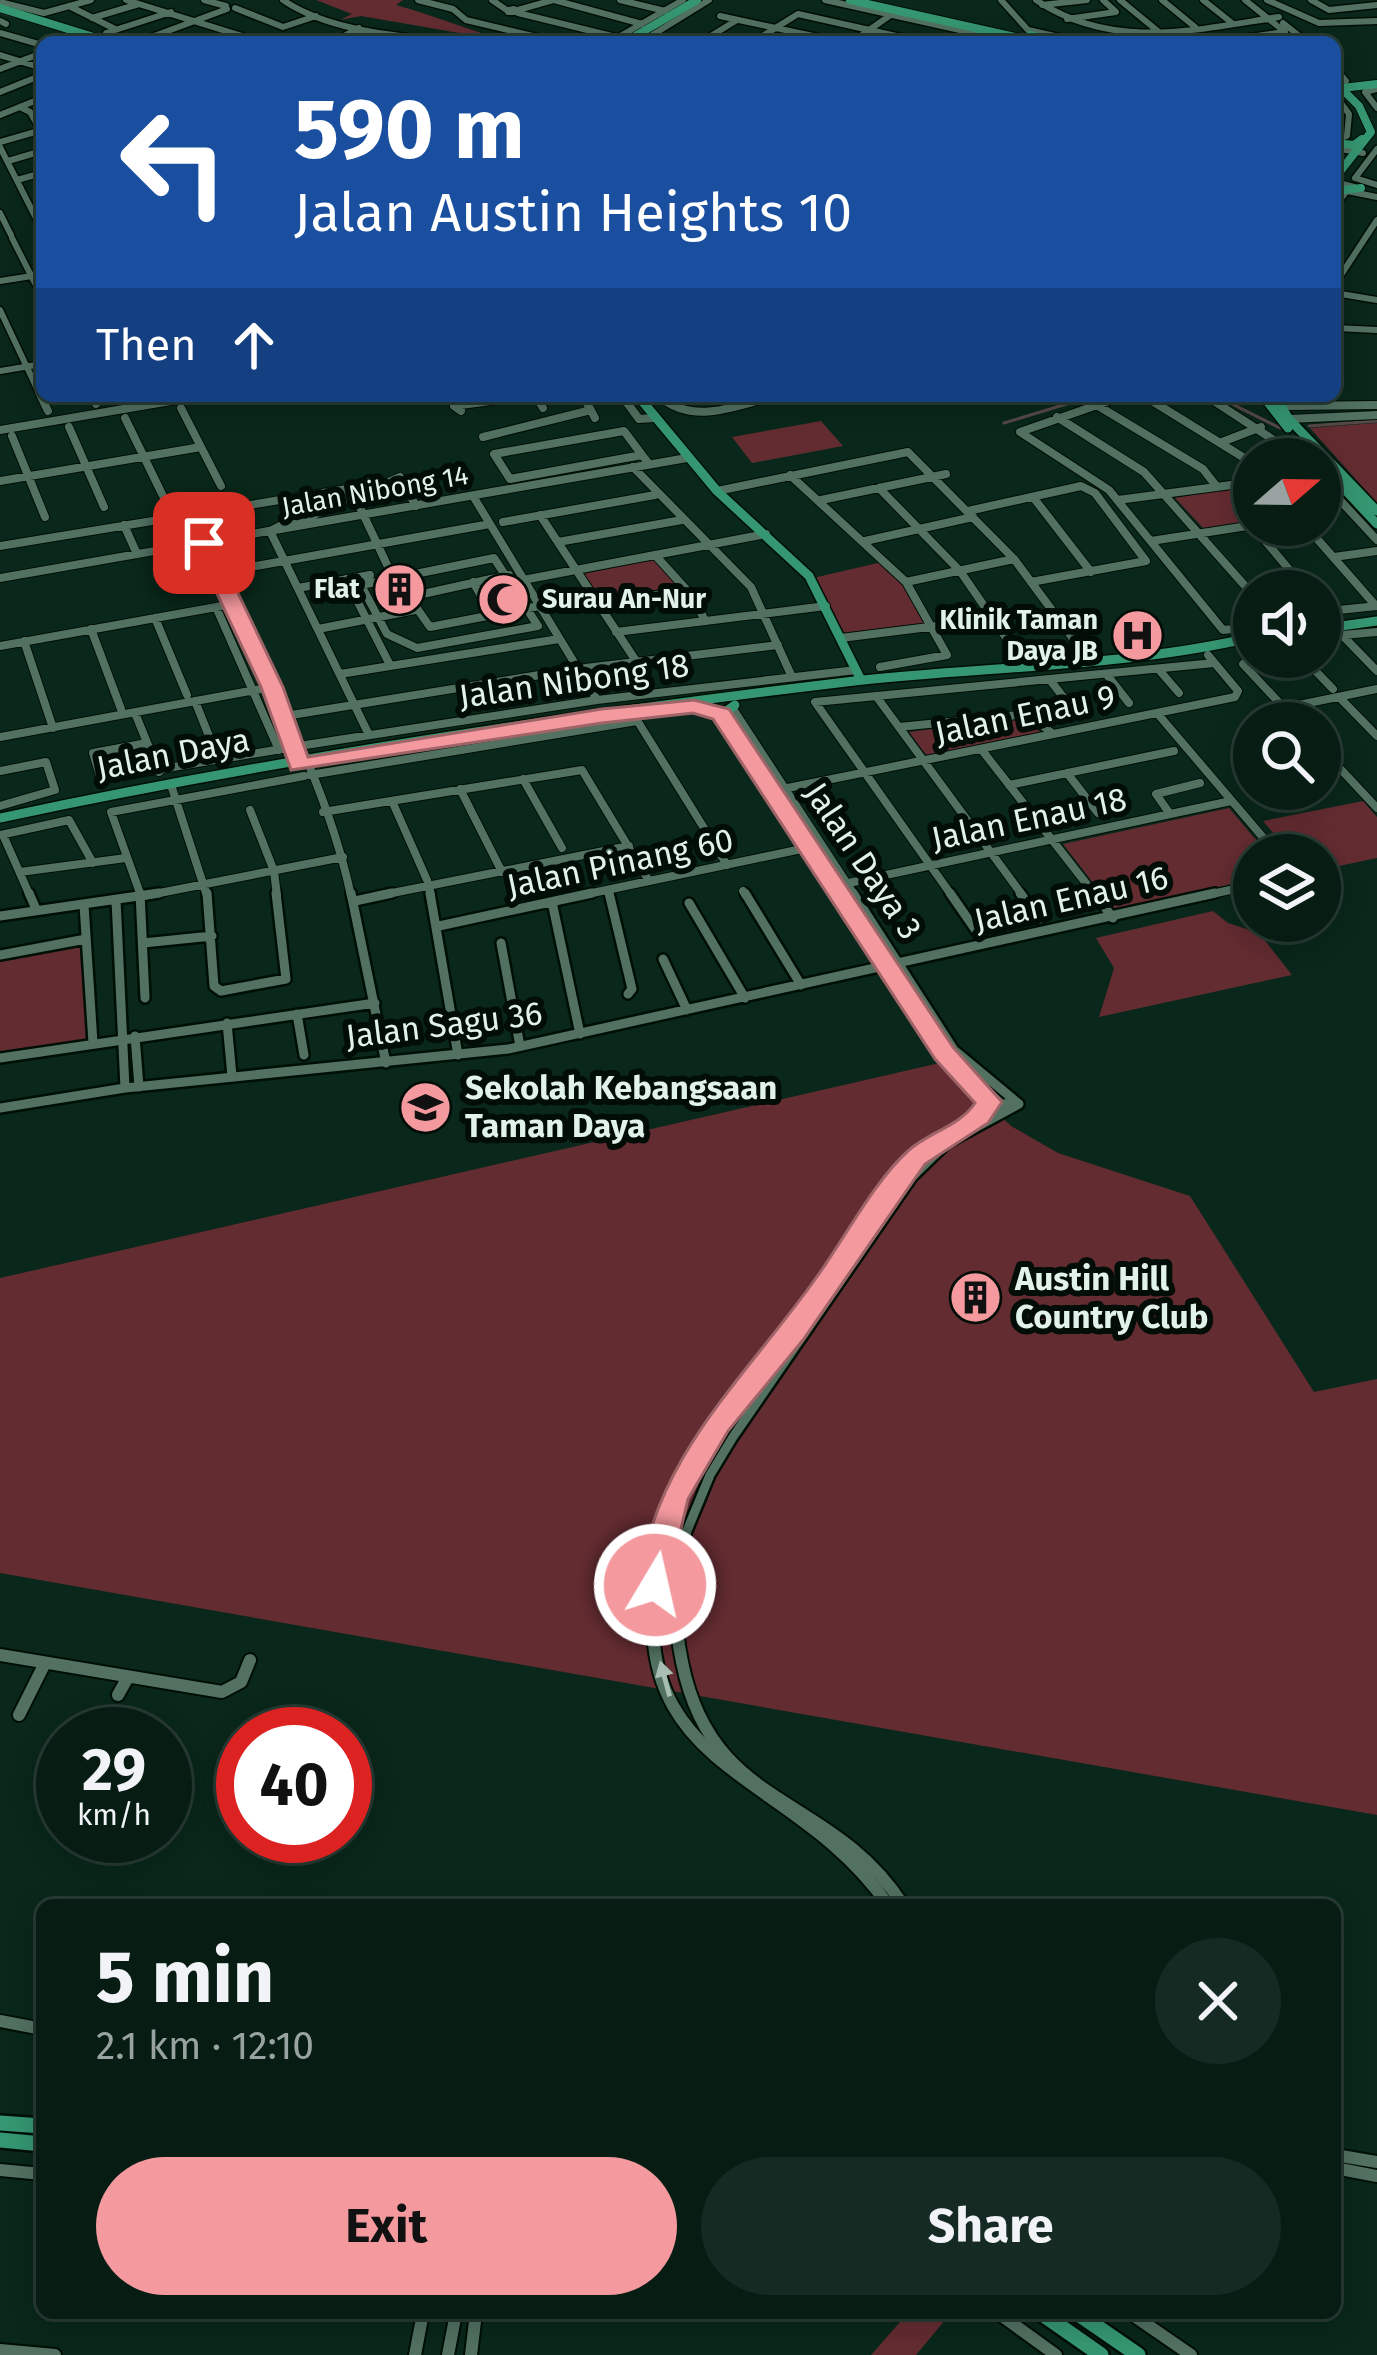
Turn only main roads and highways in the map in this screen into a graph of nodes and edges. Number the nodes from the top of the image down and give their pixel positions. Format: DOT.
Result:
graph roads {
  1 [pos="697,0"];
  2 [pos="850,0"];
  3 [pos="879,0"];
  4 [pos="1,19"];
  5 [pos="977,29"];
  6 [pos="63,36"];
  7 [pos="102,36"];
  8 [pos="629,36"];
  9 [pos="1012,36"];
  10 [pos="1021,36"];
  11 [pos="1341,83"];
  12 [pos="1377,84"];
  13 [pos="1373,130"];
  14 [pos="1341,146"];
  15 [pos="1341,150"];
  16 [pos="1341,172"];
  17 [pos="1341,175"];
  18 [pos="1341,181"];
  19 [pos="1359,184"];
  20 [pos="642,402"];
  21 [pos="1275,402"];
  22 [pos="1275,402"];
  23 [pos="1275,402"];
  24 [pos="1289,419"];
  25 [pos="1303,438"];
  26 [pos="1303,438"];
  27 [pos="1341,487"];
  28 [pos="1341,487"];
  29 [pos="1345,492"];
  30 [pos="1377,512"];
  31 [pos="1377,524"];
  32 [pos="1377,612"];
  33 [pos="1341,616"];
  34 [pos="1233,643"];
  35 [pos="1233,650"];
  36 [pos="859,675"];
  37 [pos="716,704"];
  38 [pos="301,758"];
  39 [pos="1,828"];
  40 [pos="0,2122"];
  41 [pos="36,2125"];
  42 [pos="0,2140"];
  43 [pos="36,2143"];
  44 [pos="1050,2319"];
  45 [pos="1085,2319"];
  46 [pos="1101,2355"];
  47 [pos="1138,2355"];
  1 -- 8 [label="main road"];
  2 -- 5 [label="main road"];
  3 -- 5 [label="main road"];
  4 -- 6 [label="main road"];
  4 -- 7 [label="main road"];
  5 -- 9 [label="main road"];
  5 -- 10 [label="main road"];
  11 -- 12 [label="main road"];
  11 -- 13 [label="main road"];
  13 -- 14 [label="main road"];
  13 -- 17 [label="main road"];
  15 -- 16 [label="main road"];
  18 -- 19 [label="main road"];
  20 -- 36 [label="main road"];
  21 -- 24 [label="main road"];
  22 -- 24 [label="main road"];
  23 -- 25 [label="main road"];
  24 -- 26 [label="main road"];
  27 -- 29 [label="main road"];
  28 -- 29 [label="main road"];
  29 -- 30 [label="main road"];
  29 -- 31 [label="main road"];
  32 -- 33 [label="main road"];
  34 -- 36 [label="main road, Jalan Daya"];
  35 -- 37 [label="main road, Jalan Daya"];
  36 -- 37 [label="main road, Jalan Daya"];
  37 -- 38 [label="main road, Jalan Daya"];
  37 -- 38 [label="main road, Jalan Daya"];
  38 -- 39 [label="main road, Jalan Daya"];
  38 -- 39 [label="main road, Jalan Daya"];
  40 -- 41 [label="main road"];
  42 -- 43 [label="main road"];
  44 -- 46 [label="main road"];
  45 -- 47 [label="main road"];
}
